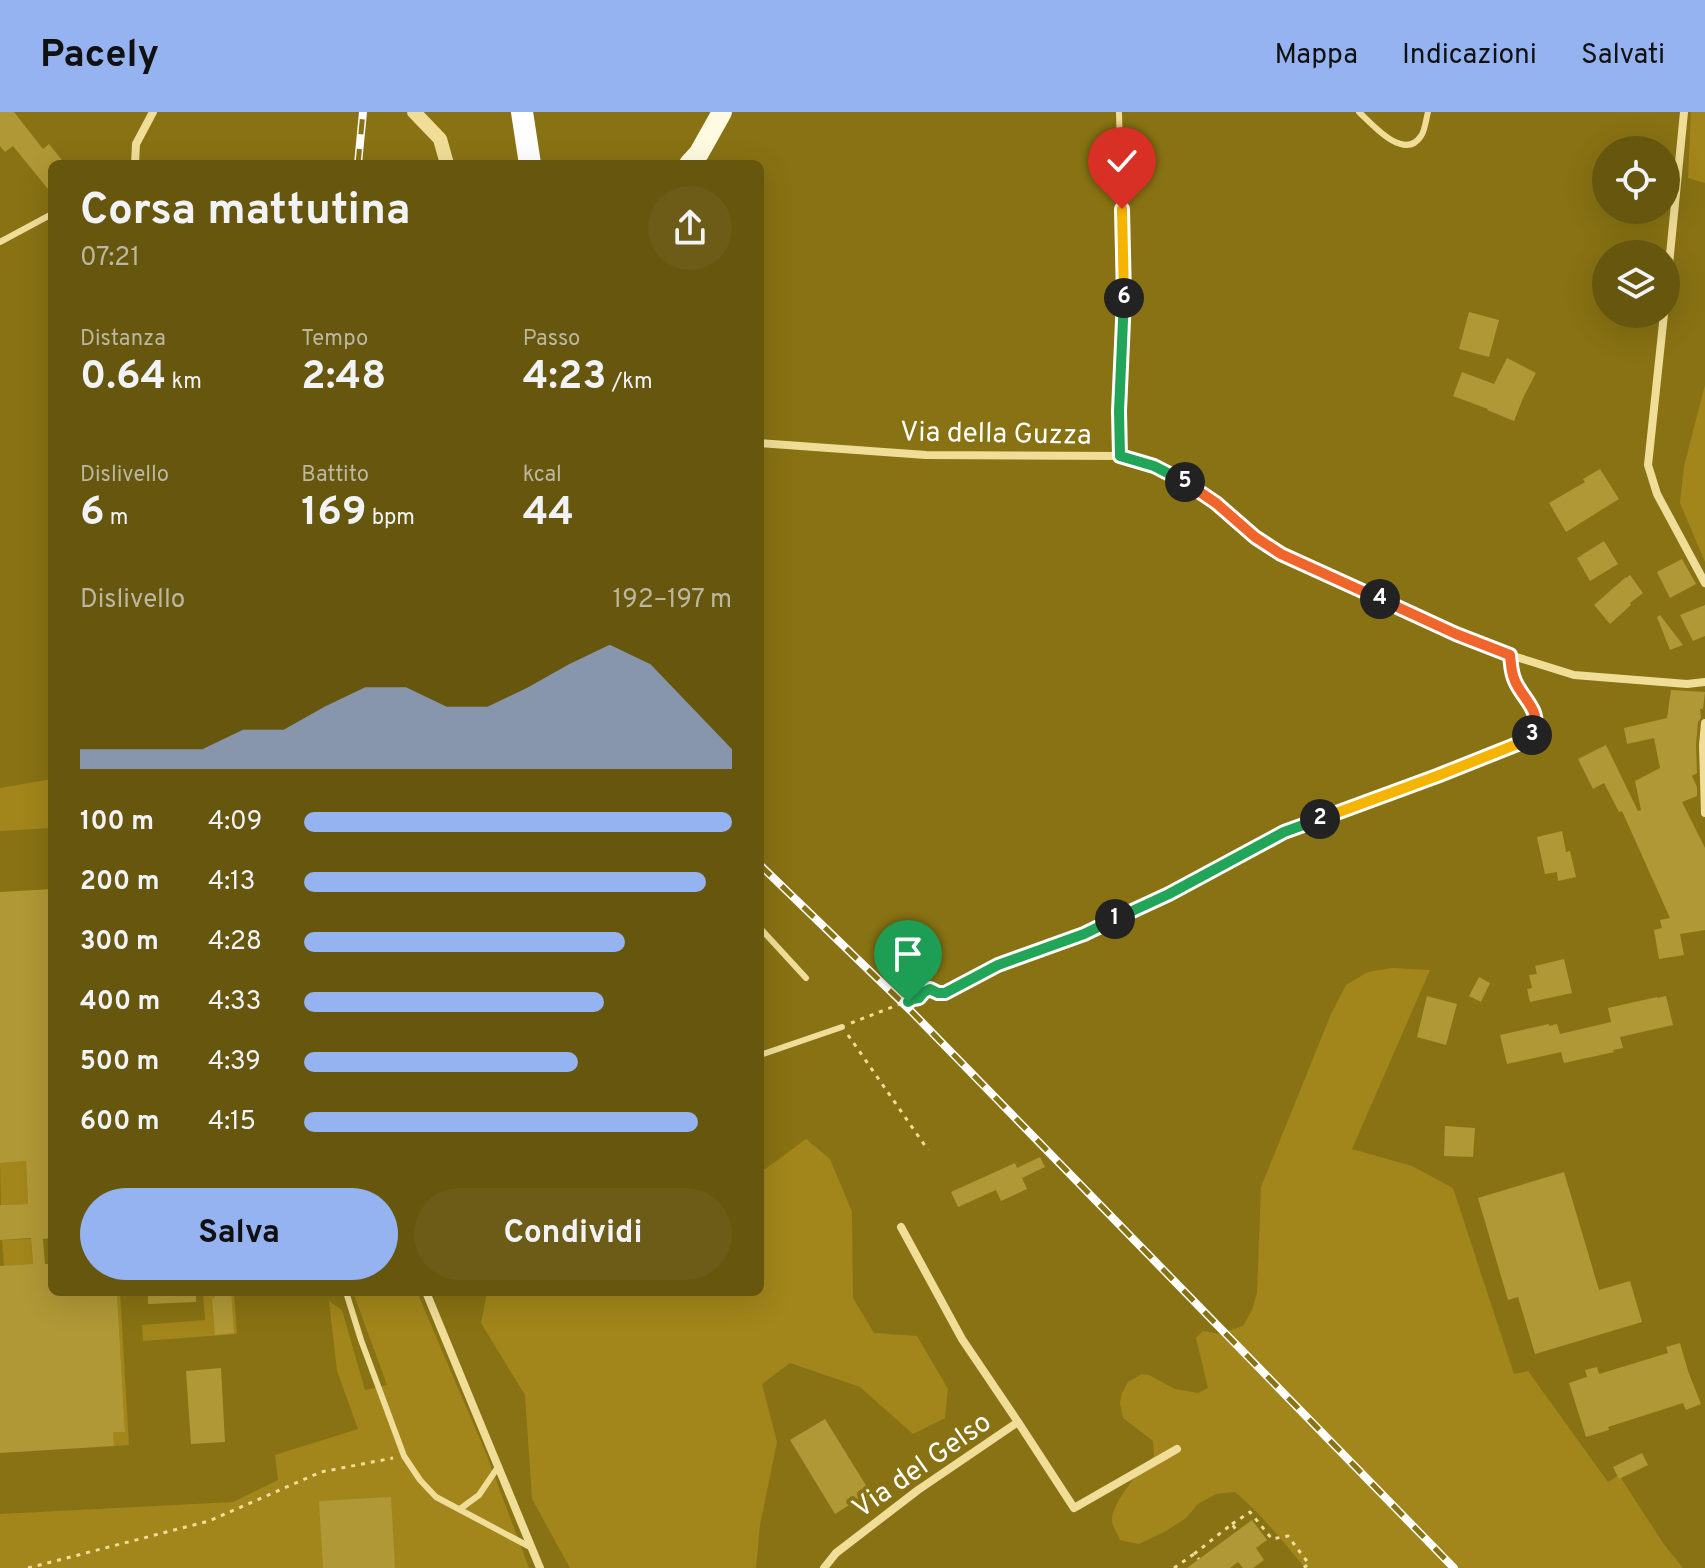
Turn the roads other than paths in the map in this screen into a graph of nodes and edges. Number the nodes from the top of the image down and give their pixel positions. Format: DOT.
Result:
graph roads {
  1 [pos="153,112"];
  2 [pos="414,112"];
  3 [pos="522,112"];
  4 [pos="722,112"];
  5 [pos="1119,112"];
  6 [pos="1359,112"];
  7 [pos="1428,112"];
  8 [pos="1684,112"];
  9 [pos="135,160"];
  10 [pos="446,160"];
  11 [pos="529,160"];
  12 [pos="693,160"];
  13 [pos="48,216"];
  14 [pos="1671,240"];
  15 [pos="0,242"];
  16 [pos="1663,328"];
  17 [pos="764,443"];
  18 [pos="1120,456"];
  19 [pos="1705,583"];
  20 [pos="1705,682"];
  21 [pos="1705,723"];
  22 [pos="1705,813"];
  23 [pos="764,932"];
  24 [pos="806,978"];
  25 [pos="842,1027"];
  26 [pos="764,1054"];
  27 [pos="901,1227"];
  28 [pos="348,1296"];
  29 [pos="428,1296"];
  30 [pos="1018,1422"];
  31 [pos="1177,1449"];
  32 [pos="498,1467"];
  33 [pos="460,1509"];
  34 [pos="532,1548"];
  35 [pos="540,1568"];
  36 [pos="824,1568"];
  1 -- 9 [label="street"];
  2 -- 10 [label="street"];
  3 -- 11 [label="highway"];
  4 -- 12 [label="main road"];
  5 -- 18 [label="lane"];
  6 -- 7 [label="lane"];
  8 -- 14 [label="street"];
  13 -- 15 [label="lane"];
  16 -- 19 [label="street"];
  17 -- 18 [label="street, Via della Guzza"];
  18 -- 20 [label="street, Via della Guzza"];
  21 -- 22 [label="street"];
  23 -- 24 [label="lane"];
  25 -- 26 [label="lane"];
  27 -- 30 [label="street, Via del Gelso"];
  28 -- 33 [label="lane"];
  29 -- 32 [label="street"];
  30 -- 31 [label="street"];
  30 -- 36 [label="street, Via del Gelso"];
  32 -- 33 [label="lane"];
  32 -- 34 [label="street"];
  33 -- 34 [label="lane"];
  34 -- 35 [label="street"];
}
